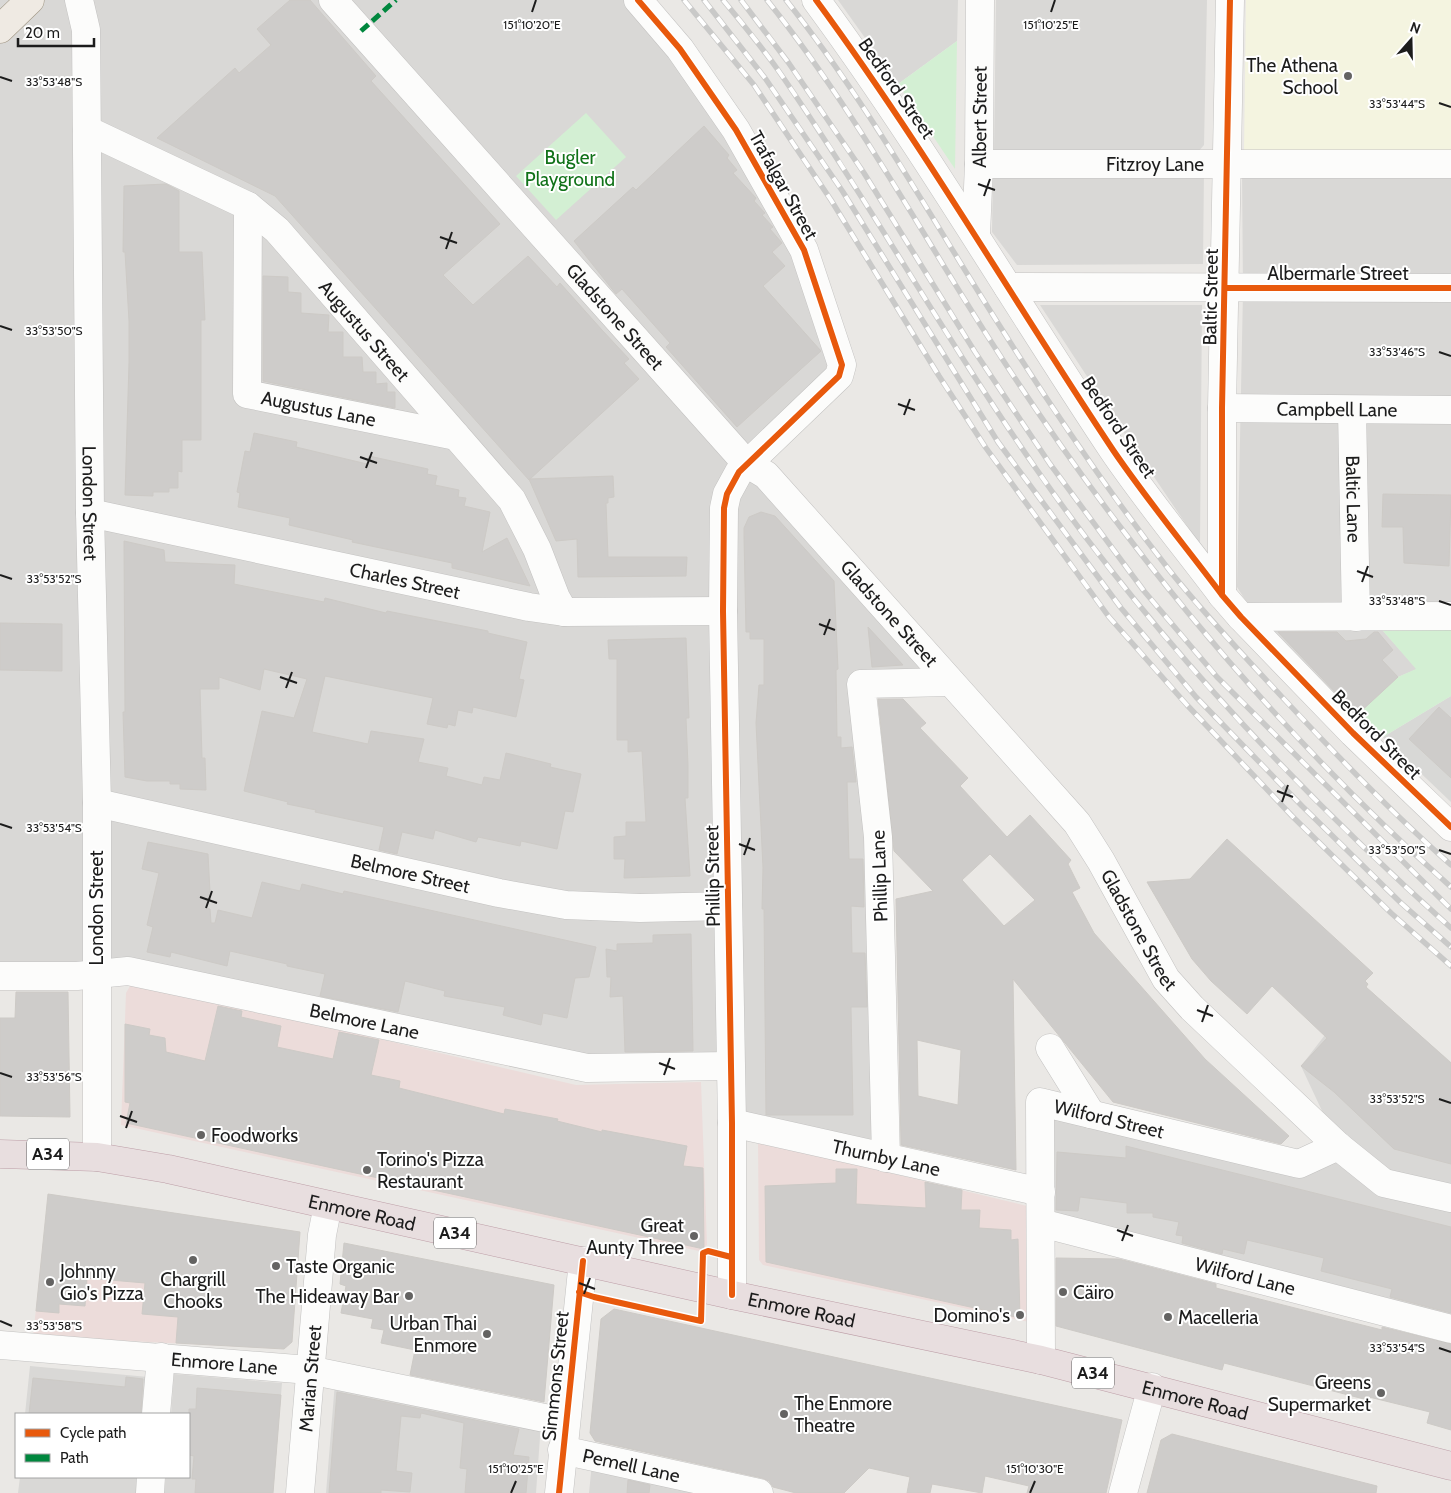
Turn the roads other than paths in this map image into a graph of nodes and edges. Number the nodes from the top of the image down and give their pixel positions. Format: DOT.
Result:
graph roads {
  1 [pos="30,0"];
  2 [pos="79,0"];
  3 [pos="333,0"];
  4 [pos="638,0"];
  5 [pos="816,0"];
  6 [pos="980,0"];
  7 [pos="1230,0"];
  8 [pos="0,30"];
  9 [pos="87,130"];
  10 [pos="1228,163"];
  11 [pos="979,164"];
  12 [pos="1451,164"];
  13 [pos="248,206"];
  14 [pos="976,235"];
  15 [pos="1008,287"];
  16 [pos="1226,288"];
  17 [pos="1451,288"];
  18 [pos="1222,408"];
  19 [pos="1352,410"];
  20 [pos="1451,410"];
  21 [pos="456,436"];
  22 [pos="746,463"];
  23 [pos="90,513"];
  24 [pos="1222,595"];
  25 [pos="724,611"];
  26 [pos="564,612"];
  27 [pos="1451,616"];
  28 [pos="1356,617"];
  29 [pos="1241,618"];
  30 [pos="950,682"];
  31 [pos="97,803"];
  32 [pos="1451,828"];
  33 [pos="728,906"];
  34 [pos="96,974"];
  35 [pos="0,976"];
  36 [pos="1050,1048"];
  37 [pos="730,1066"];
  38 [pos="1091,1114"];
  39 [pos="732,1123"];
  40 [pos="1338,1146"];
  41 [pos="0,1154"];
  42 [pos="97,1157"];
  43 [pos="886,1158"];
  44 [pos="1040,1192"];
  45 [pos="1451,1198"];
  46 [pos="328,1206"];
  47 [pos="1041,1223"];
  48 [pos="583,1261"];
  49 [pos="732,1294"];
  50 [pos="1451,1329"];
  51 [pos="0,1344"];
  52 [pos="161,1356"];
  53 [pos="1041,1360"];
  54 [pos="309,1370"];
  55 [pos="1152,1387"];
  56 [pos="156,1413"];
  57 [pos="564,1422"];
  58 [pos="562,1450"];
  59 [pos="1451,1466"];
  60 [pos="151,1478"];
  61 [pos="150,1493"];
  62 [pos="300,1493"];
  63 [pos="559,1493"];
  64 [pos="759,1493"];
  65 [pos="1124,1493"];
  1 -- 8 [label="main road"];
  2 -- 9 [label="street, London Street"];
  3 -- 22 [label="street, Gladstone Street"];
  4 -- 22 [label="street, Trafalgar Street"];
  5 -- 14 [label="street, Bedford Street"];
  6 -- 11 [label="street, Albert Street"];
  7 -- 10 [label="street, Baltic Street"];
  9 -- 13 [label="street, Augustus Street"];
  9 -- 23 [label="street, London Street"];
  10 -- 11 [label="street, Fitzroy Lane"];
  10 -- 12 [label="street, Fitzroy Lane"];
  10 -- 16 [label="street, Baltic Street"];
  11 -- 14 [label="street, Albert Street"];
  13 -- 21 [label="street, Augustus Street"];
  13 -- 21 [label="street, Augustus Lane"];
  14 -- 15 [label="street, Bedford Street"];
  15 -- 16 [label="street, Albermarle Street"];
  15 -- 24 [label="street, Bedford Street"];
  16 -- 17 [label="street, Albermarle Street"];
  16 -- 18 [label="street, Baltic Street"];
  18 -- 19 [label="street, Campbell Lane"];
  18 -- 24 [label="street, Baltic Street"];
  19 -- 20 [label="street, Campbell Lane"];
  19 -- 28 [label="street, Baltic Lane"];
  21 -- 26 [label="street, Augustus Street"];
  22 -- 25 [label="street, Phillip Street"];
  22 -- 30 [label="street, Gladstone Street"];
  23 -- 26 [label="street, Charles Street"];
  23 -- 31 [label="street, London Street"];
  24 -- 29 [label="street, Bedford Street"];
  25 -- 26 [label="street, Charles Street"];
  25 -- 33 [label="street, Phillip Street"];
  27 -- 28 [label="street"];
  28 -- 29 [label="street"];
  29 -- 32 [label="street, Bedford Street"];
  30 -- 40 [label="street, Gladstone Street"];
  30 -- 43 [label="street, Phillip Lane"];
  31 -- 33 [label="street, Belmore Street"];
  31 -- 34 [label="street, London Street"];
  33 -- 37 [label="street, Phillip Street"];
  34 -- 35 [label="street, Belmore Lane"];
  34 -- 37 [label="street, Belmore Lane"];
  34 -- 42 [label="street, London Street"];
  36 -- 38 [label="street"];
  37 -- 39 [label="street, Phillip Street"];
  38 -- 40 [label="street, Wilford Street"];
  38 -- 44 [label="street, Wilford Street"];
  39 -- 43 [label="street, Thurnby Lane"];
  39 -- 49 [label="street, Phillip Street"];
  40 -- 45 [label="street, Gladstone Street"];
  41 -- 42 [label="highway, Enmore Road / A34"];
  42 -- 46 [label="highway, Enmore Road / A34"];
  43 -- 44 [label="street, Thurnby Lane"];
  44 -- 47 [label="street, Wilford Street"];
  46 -- 48 [label="highway, Enmore Road / A34"];
  46 -- 54 [label="street, Marian Street"];
  47 -- 50 [label="street, Wilford Lane"];
  47 -- 53 [label="street, Wilford Street"];
  48 -- 49 [label="highway, Enmore Road / A34"];
  48 -- 57 [label="street, Simmons Street"];
  49 -- 53 [label="highway, Enmore Road / A34"];
  51 -- 52 [label="street, Enmore Lane"];
  52 -- 54 [label="street, Enmore Lane"];
  52 -- 56 [label="street"];
  53 -- 55 [label="highway, Enmore Road / A34"];
  54 -- 57 [label="street, Enmore Lane"];
  54 -- 62 [label="street, Marian Street"];
  55 -- 59 [label="highway, Enmore Road / A34"];
  55 -- 65 [label="street"];
  57 -- 58 [label="street, Simmons Street"];
  58 -- 63 [label="street, Simmons Street"];
  58 -- 64 [label="street, Pemell Lane"];
  60 -- 61 [label="street"];
}
